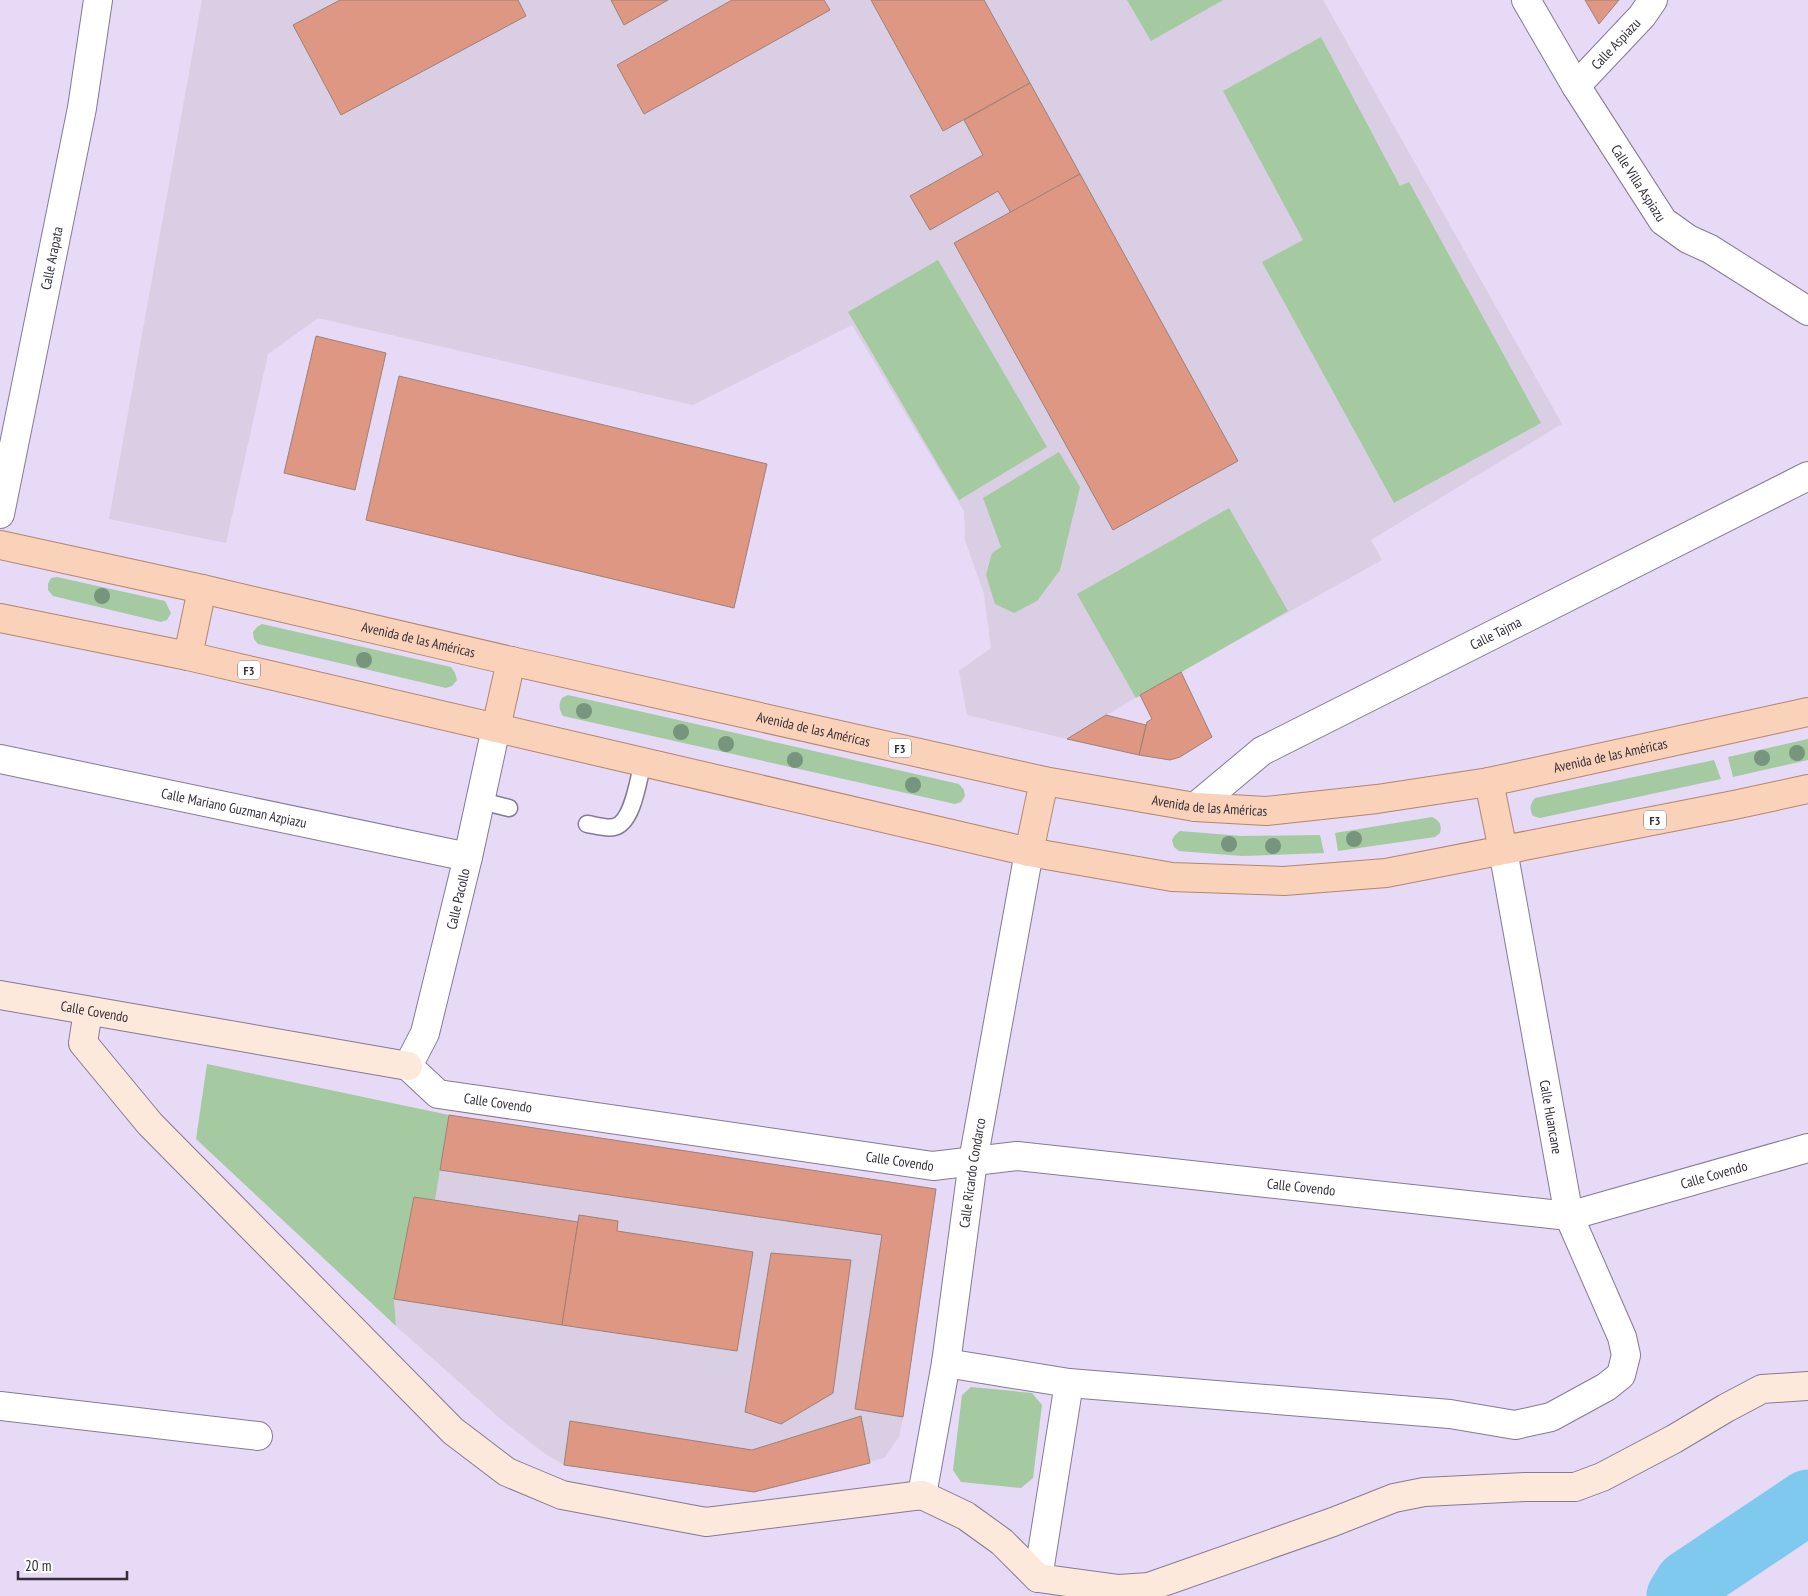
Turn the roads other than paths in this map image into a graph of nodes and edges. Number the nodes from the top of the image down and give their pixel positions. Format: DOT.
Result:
graph roads {
  1 [pos="98,0"];
  2 [pos="1526,0"];
  3 [pos="1653,0"];
  4 [pos="1576,86"];
  5 [pos="1808,311"];
  6 [pos="1808,476"];
  7 [pos="0,514"];
  8 [pos="0,545"];
  9 [pos="202,589"];
  10 [pos="0,618"];
  11 [pos="188,656"];
  12 [pos="511,661"];
  13 [pos="1808,712"];
  14 [pos="496,728"];
  15 [pos="0,759"];
  16 [pos="643,762"];
  17 [pos="1044,781"];
  18 [pos="1489,782"];
  19 [pos="1808,789"];
  20 [pos="480,800"];
  21 [pos="508,808"];
  22 [pos="1195,808"];
  23 [pos="587,824"];
  24 [pos="1503,850"];
  25 [pos="1029,852"];
  26 [pos="468,857"];
  27 [pos="0,995"];
  28 [pos="88,1010"];
  29 [pos="408,1066"];
  30 [pos="1808,1148"];
  31 [pos="973,1161"];
  32 [pos="1569,1216"];
  33 [pos="946,1363"];
  34 [pos="1069,1383"];
  35 [pos="1808,1386"];
  36 [pos="0,1406"];
  37 [pos="258,1436"];
  38 [pos="922,1495"];
  39 [pos="1038,1578"];
  1 -- 7 [label="street, Calle Arapata"];
  2 -- 4 [label="street, Calle Villa Aspiazu"];
  3 -- 4 [label="street, Calle Aspiazu"];
  4 -- 5 [label="street, Calle Villa Aspiazu"];
  6 -- 22 [label="street, Calle Tajma"];
  8 -- 9 [label="main road, Avenida de las Américas / F3"];
  9 -- 11 [label="main road"];
  9 -- 12 [label="main road, Avenida de las Américas / F3"];
  10 -- 11 [label="main road, F3"];
  11 -- 14 [label="main road, F3"];
  12 -- 14 [label="main road"];
  12 -- 17 [label="main road, Avenida de las Américas / F3"];
  13 -- 18 [label="main road, Avenida de las Américas / F3"];
  14 -- 16 [label="main road, F3"];
  14 -- 20 [label="street, Calle Pacollo"];
  15 -- 26 [label="street, Calle Mariano Guzman Azpiazu"];
  16 -- 23 [label="lane"];
  16 -- 25 [label="main road, F3"];
  17 -- 22 [label="main road, Avenida de las Américas / F3"];
  17 -- 25 [label="main road"];
  18 -- 22 [label="main road, Avenida de las Américas / F3"];
  18 -- 24 [label="main road"];
  19 -- 24 [label="main road, F3"];
  20 -- 21 [label="lane"];
  20 -- 26 [label="street, Calle Pacollo"];
  24 -- 25 [label="main road, F3"];
  24 -- 32 [label="street, Calle Huancane"];
  25 -- 31 [label="street, Calle Ricardo Condarco"];
  26 -- 29 [label="street, Calle Pacollo"];
  27 -- 28 [label="main road, Calle Covendo"];
  28 -- 29 [label="main road, Calle Covendo"];
  28 -- 38 [label="main road"];
  29 -- 31 [label="street, Calle Covendo"];
  30 -- 32 [label="street, Calle Covendo"];
  31 -- 32 [label="street, Calle Covendo"];
  31 -- 33 [label="street, Calle Ricardo Condarco"];
  32 -- 34 [label="street, Calle Huancane"];
  33 -- 34 [label="street"];
  33 -- 38 [label="street, Calle Ricardo Condarco"];
  34 -- 39 [label="street"];
  35 -- 39 [label="main road"];
  36 -- 37 [label="street"];
  38 -- 39 [label="main road"];
}
